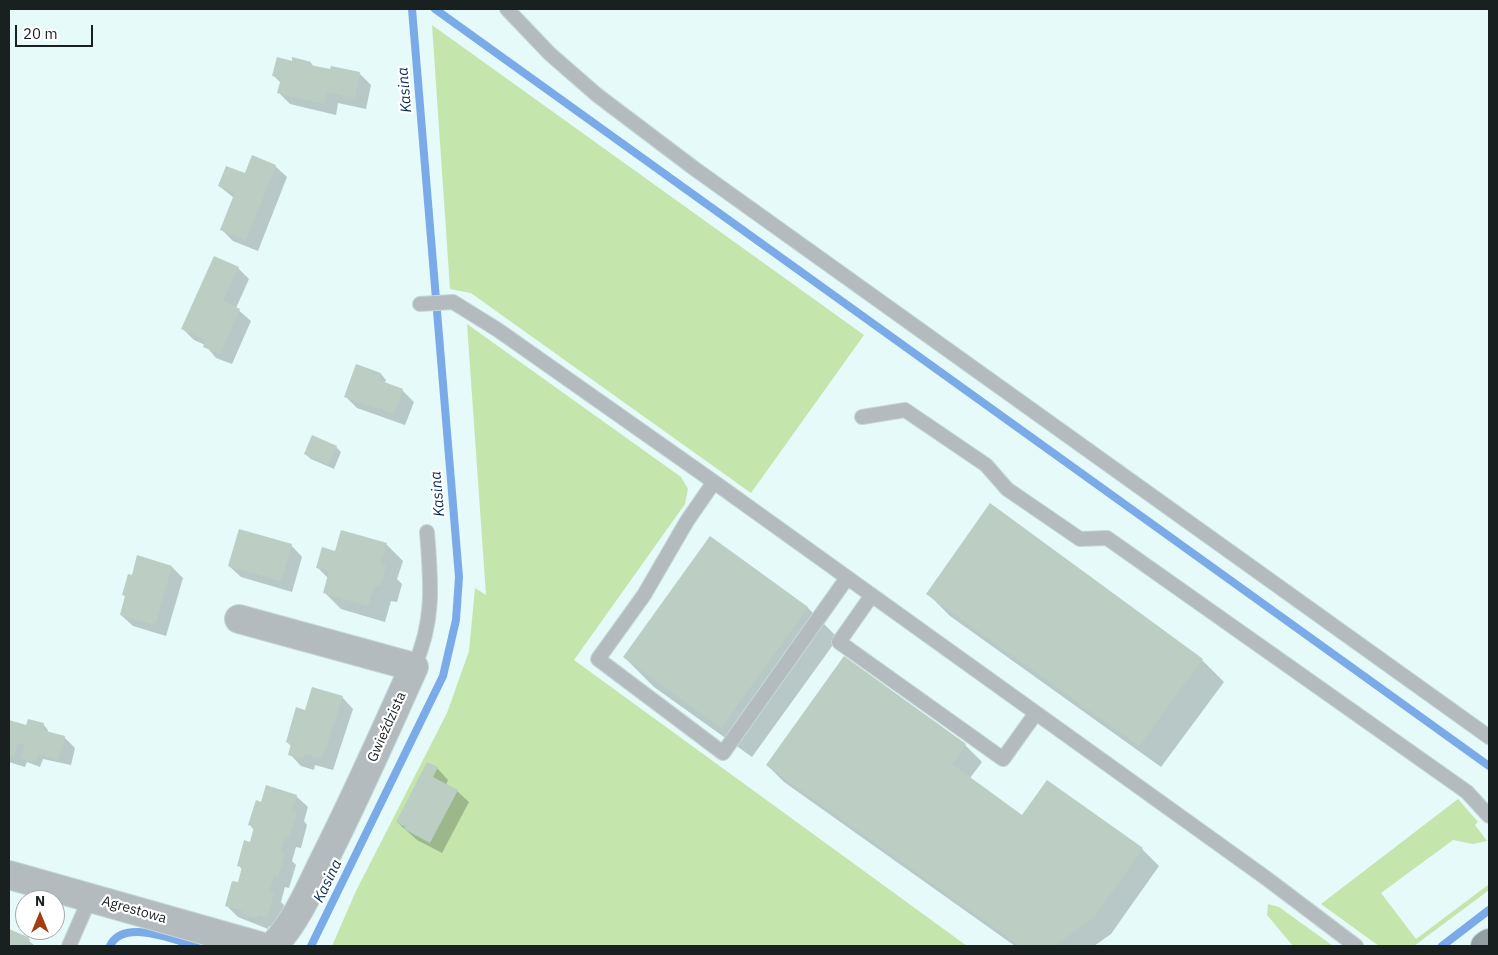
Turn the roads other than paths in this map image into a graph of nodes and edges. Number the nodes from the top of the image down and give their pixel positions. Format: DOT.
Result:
graph roads {
  1 [pos="507,9"];
  2 [pos="420,304"];
  3 [pos="862,417"];
  4 [pos="714,482"];
  5 [pos="427,532"];
  6 [pos="847,578"];
  7 [pos="872,595"];
  8 [pos="239,619"];
  9 [pos="414,667"];
  10 [pos="1036,713"];
  11 [pos="1489,737"];
  12 [pos="1489,816"];
  13 [pos="9,875"];
  14 [pos="90,898"];
  15 [pos="1489,943"];
  16 [pos="69,946"];
  17 [pos="260,946"];
  18 [pos="273,946"];
  19 [pos="1356,946"];
  20 [pos="1485,946"];
  1 -- 11 [label="lane"];
  2 -- 4 [label="lane"];
  3 -- 12 [label="lane"];
  4 -- 6 [label="lane"];
  4 -- 6 [label="lane"];
  5 -- 9 [label="lane"];
  6 -- 7 [label="lane"];
  7 -- 10 [label="lane"];
  7 -- 10 [label="lane"];
  8 -- 9 [label="street"];
  9 -- 18 [label="street, Gwieździsta"];
  10 -- 19 [label="lane"];
  13 -- 14 [label="street, Agrestowa"];
  14 -- 16 [label="lane"];
  14 -- 17 [label="street, Agrestowa"];
  15 -- 20 [label="main road"];
}
